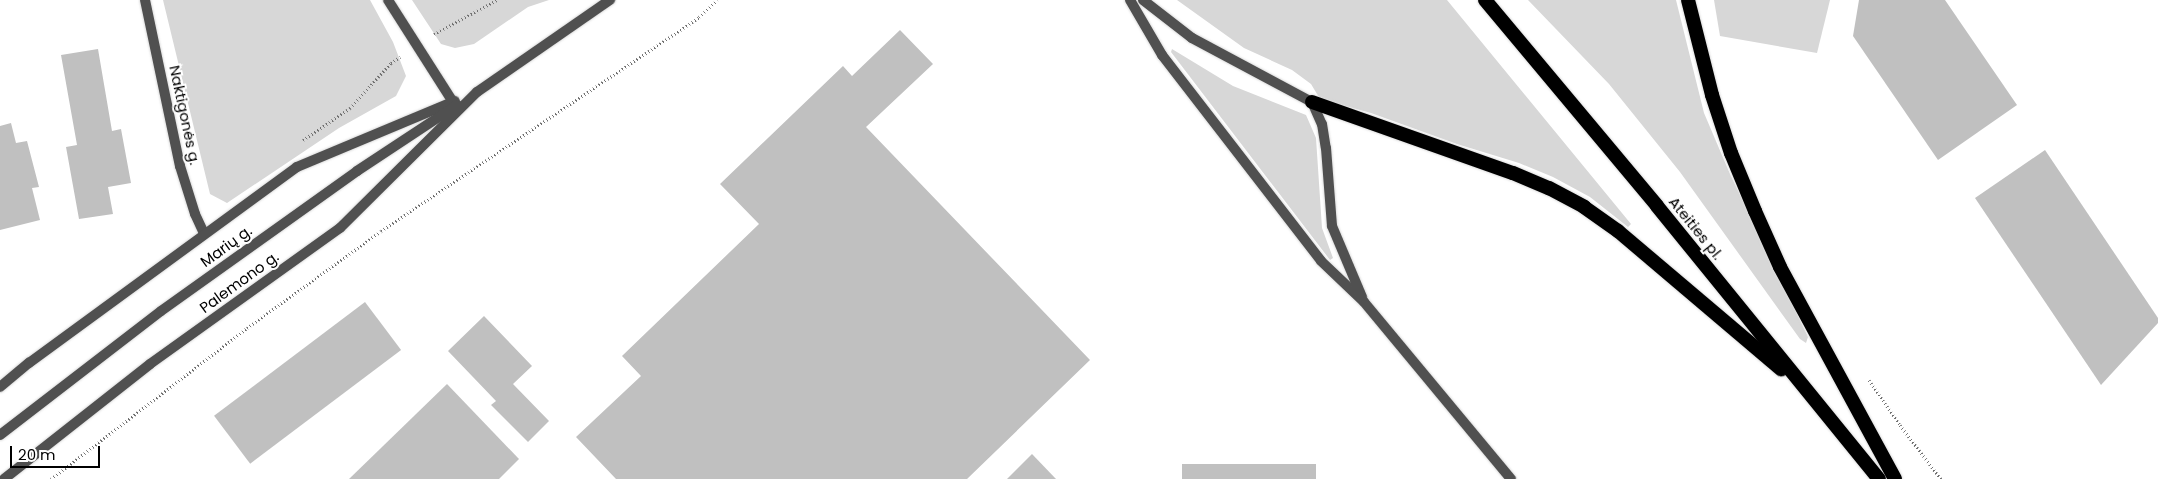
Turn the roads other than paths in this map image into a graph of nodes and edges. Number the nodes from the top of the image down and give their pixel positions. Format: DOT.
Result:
graph roads {
  1 [pos="145,0"];
  2 [pos="388,0"];
  3 [pos="610,0"];
  4 [pos="1130,0"];
  5 [pos="1143,0"];
  6 [pos="1485,0"];
  7 [pos="1688,0"];
  8 [pos="477,92"];
  9 [pos="453,102"];
  10 [pos="1312,102"];
  11 [pos="204,233"];
  12 [pos="1364,302"];
  13 [pos="0,387"];
  14 [pos="1806,391"];
  15 [pos="0,434"];
  16 [pos="4,479"];
  17 [pos="1511,479"];
  18 [pos="1879,479"];
  19 [pos="1895,479"];
  1 -- 11 [label="street, Naktigonės g."];
  2 -- 9 [label="street"];
  3 -- 8 [label="street, Palemono g."];
  4 -- 12 [label="street"];
  5 -- 10 [label="street"];
  6 -- 14 [label="highway, Ateities pl."];
  7 -- 19 [label="highway"];
  8 -- 9 [label="street, Palemono g."];
  8 -- 15 [label="street, Marių g."];
  8 -- 16 [label="street, Palemono g."];
  9 -- 11 [label="street, Palemono g."];
  10 -- 12 [label="street"];
  10 -- 14 [label="highway"];
  11 -- 13 [label="street, Palemono g."];
  12 -- 17 [label="street"];
  14 -- 18 [label="highway, Ateities pl."];
}
